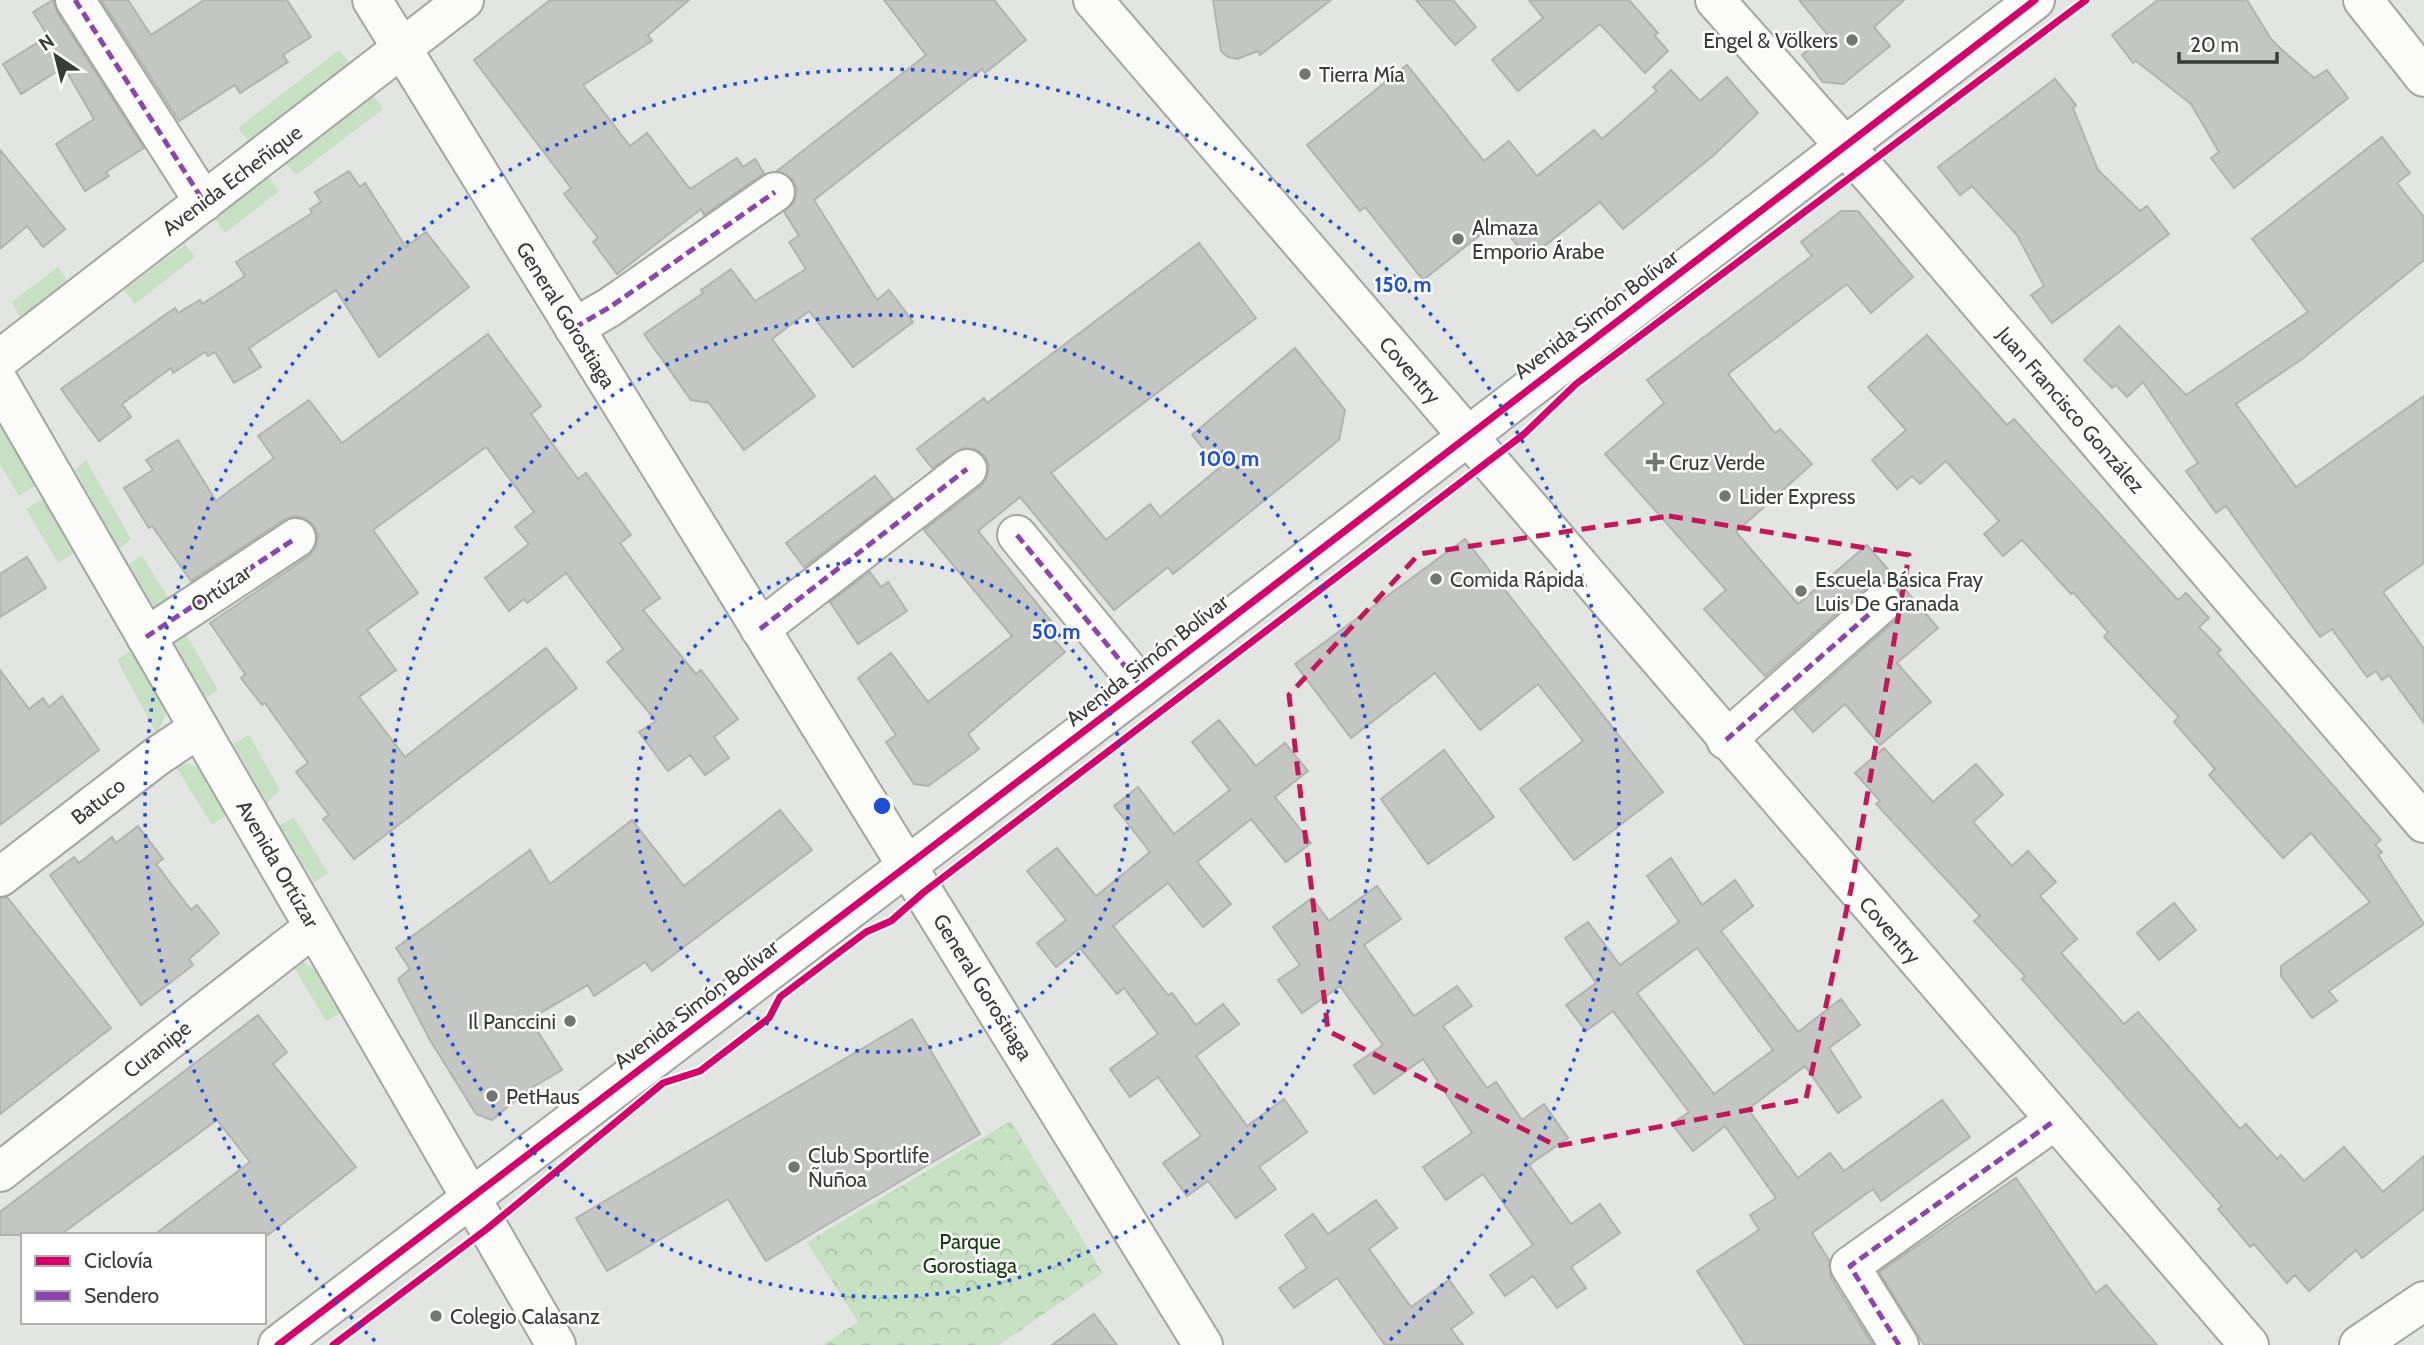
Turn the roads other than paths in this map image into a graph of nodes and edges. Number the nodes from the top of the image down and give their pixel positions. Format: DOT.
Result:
graph roads {
  1 [pos="75,0"];
  2 [pos="372,0"];
  3 [pos="464,0"];
  4 [pos="1093,0"];
  5 [pos="1715,0"];
  6 [pos="2035,0"];
  7 [pos="2363,0"];
  8 [pos="403,49"];
  9 [pos="2424,77"];
  10 [pos="1844,147"];
  11 [pos="775,192"];
  12 [pos="204,202"];
  13 [pos="573,328"];
  14 [pos="0,359"];
  15 [pos="0,384"];
  16 [pos="1466,435"];
  17 [pos="967,469"];
  18 [pos="1017,535"];
  19 [pos="296,538"];
  20 [pos="1882,603"];
  21 [pos="760,629"];
  22 [pos="146,638"];
  23 [pos="1142,687"];
  24 [pos="199,728"];
  25 [pos="1726,740"];
  26 [pos="2424,823"];
  27 [pos="907,866"];
  28 [pos="0,877"];
  29 [pos="314,928"];
  30 [pos="2054,1121"];
  31 [pos="0,1172"];
  32 [pos="470,1197"];
  33 [pos="2424,1301"];
  34 [pos="278,1345"];
  35 [pos="556,1345"];
  36 [pos="1203,1345"];
  37 [pos="1899,1345"];
  38 [pos="2249,1345"];
  39 [pos="2359,1345"];
  1 -- 12 [label="street"];
  2 -- 8 [label="street, General Gorostiaga"];
  3 -- 8 [label="street, Avenida Echeñique"];
  4 -- 16 [label="street, Coventry"];
  5 -- 10 [label="street, Juan Francisco González"];
  6 -- 10 [label="street, Avenida Simón Bolívar"];
  7 -- 9 [label="street"];
  8 -- 12 [label="street, Avenida Echeñique"];
  8 -- 13 [label="street, General Gorostiaga"];
  10 -- 16 [label="street, Avenida Simón Bolívar"];
  10 -- 26 [label="street, Juan Francisco González"];
  11 -- 13 [label="street"];
  12 -- 14 [label="street, Avenida Echeñique"];
  13 -- 21 [label="street, General Gorostiaga"];
  15 -- 22 [label="street, Avenida Ortúzar"];
  16 -- 23 [label="street, Avenida Simón Bolívar"];
  16 -- 25 [label="street, Coventry"];
  17 -- 21 [label="street"];
  18 -- 23 [label="street"];
  19 -- 22 [label="street, Ortúzar"];
  20 -- 25 [label="street"];
  21 -- 27 [label="street, General Gorostiaga"];
  22 -- 24 [label="street, Avenida Ortúzar"];
  23 -- 27 [label="street, Avenida Simón Bolívar"];
  24 -- 28 [label="street, Batuco"];
  24 -- 29 [label="street, Avenida Ortúzar"];
  25 -- 30 [label="street, Coventry"];
  27 -- 32 [label="street, Avenida Simón Bolívar"];
  27 -- 36 [label="street, General Gorostiaga"];
  29 -- 31 [label="street, Curanipe"];
  29 -- 32 [label="street, Avenida Ortúzar"];
  30 -- 37 [label="street"];
  30 -- 38 [label="street, Coventry"];
  32 -- 34 [label="street, Avenida Simón Bolívar"];
  32 -- 35 [label="street, Avenida Ortúzar"];
  33 -- 39 [label="street"];
}
